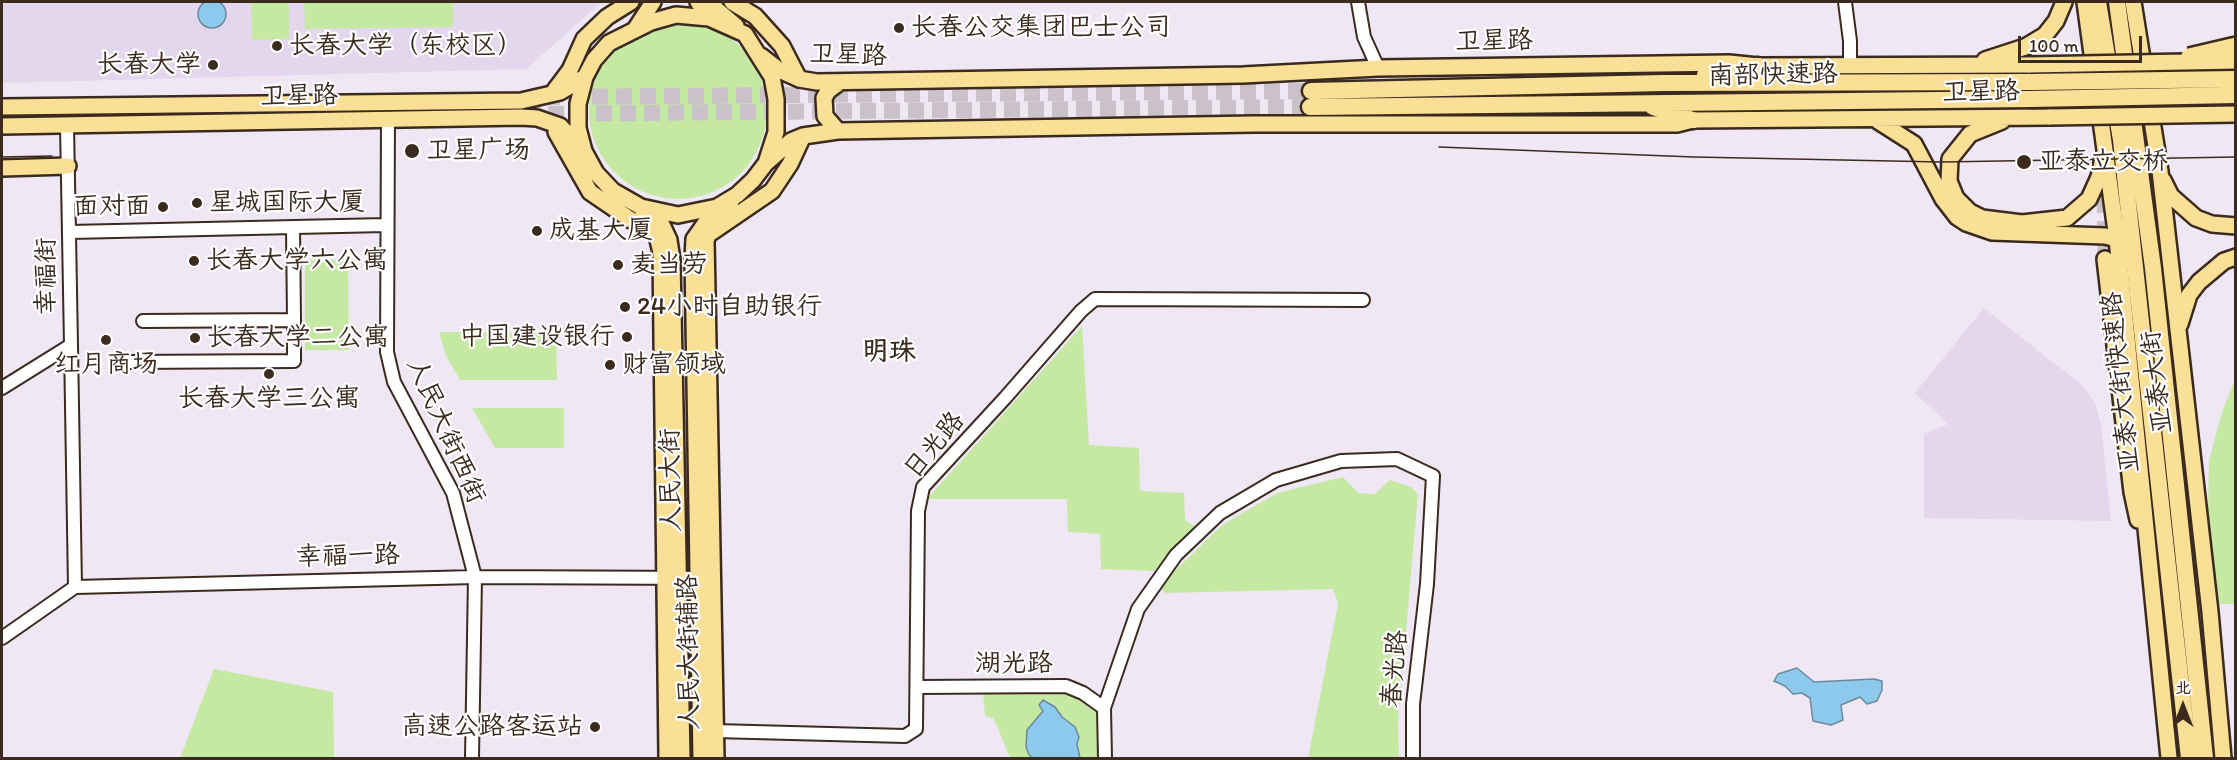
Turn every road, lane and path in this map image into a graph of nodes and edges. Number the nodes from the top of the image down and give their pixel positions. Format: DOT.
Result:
graph roads {
  1 [pos="631,2"];
  2 [pos="653,2"];
  3 [pos="662,2"];
  4 [pos="698,2"];
  5 [pos="712,2"];
  6 [pos="732,2"];
  7 [pos="1358,2"];
  8 [pos="1845,2"];
  9 [pos="2064,2"];
  10 [pos="2085,2"];
  11 [pos="2098,2"];
  12 [pos="2117,2"];
  13 [pos="2137,6"];
  14 [pos="709,18"];
  15 [pos="651,22"];
  16 [pos="636,28"];
  17 [pos="745,34"];
  18 [pos="2235,45"];
  19 [pos="761,56"];
  20 [pos="2235,61"];
  21 [pos="1973,63"];
  22 [pos="2158,63"];
  23 [pos="1758,66"];
  24 [pos="1850,66"];
  25 [pos="1378,68"];
  26 [pos="585,77"];
  27 [pos="799,79"];
  28 [pos="2235,79"];
  29 [pos="840,82"];
  30 [pos="1663,83"];
  31 [pos="2031,91"];
  32 [pos="549,94"];
  33 [pos="2235,95"];
  34 [pos="1641,103"];
  35 [pos="2,107"];
  36 [pos="2235,114"];
  37 [pos="2012,117"];
  38 [pos="388,119"];
  39 [pos="1875,119"];
  40 [pos="547,120"];
  41 [pos="1693,120"];
  42 [pos="67,125"];
  43 [pos="2,126"];
  44 [pos="838,131"];
  45 [pos="802,136"];
  46 [pos="2105,146"];
  47 [pos="584,151"];
  48 [pos="765,163"];
  49 [pos="69,166"];
  50 [pos="2,168"];
  51 [pos="2160,171"];
  52 [pos="737,195"];
  53 [pos="717,207"];
  54 [pos="654,219"];
  55 [pos="386,225"];
  56 [pos="2235,226"];
  57 [pos="293,228"];
  58 [pos="70,232"];
  59 [pos="709,233"];
  60 [pos="2117,239"];
  61 [pos="2235,257"];
  62 [pos="2105,259"];
  63 [pos="1363,300"];
  64 [pos="294,320"];
  65 [pos="144,321"];
  66 [pos="2177,336"];
  67 [pos="70,345"];
  68 [pos="127,362"];
  69 [pos="2,387"];
  70 [pos="2148,552"];
  71 [pos="476,577"];
  72 [pos="671,577"];
  73 [pos="705,578"];
  74 [pos="75,587"];
  75 [pos="2,638"];
  76 [pos="916,687"];
  77 [pos="1104,708"];
  78 [pos="715,731"];
  79 [pos="2203,731"];
  80 [pos="2187,755"];
  81 [pos="472,759"];
  82 [pos="667,759"];
  83 [pos="682,759"];
  84 [pos="701,759"];
  85 [pos="716,759"];
  86 [pos="1105,759"];
  87 [pos="1413,759"];
  88 [pos="2169,759"];
  89 [pos="2205,759"];
  90 [pos="2211,759"];
  91 [pos="2223,759"];
  1 -- 32 [label="main road"];
  2 -- 16 [label="main road"];
  3 -- 15 [label="main road"];
  4 -- 14 [label="main road"];
  5 -- 17 [label="main road"];
  6 -- 27 [label="main road"];
  7 -- 25 [label="street"];
  8 -- 24 [label="street"];
  9 -- 21 [label="main road"];
  10 -- 46 [label="main road, 亚泰大街"];
  11 -- 80 [label="highway, 亚泰大街快速路"];
  12 -- 79 [label="highway, 亚泰大街快速路"];
  13 -- 51 [label="main road, 亚泰大街"];
  14 -- 15 [label="main road"];
  14 -- 17 [label="main road"];
  15 -- 16 [label="main road"];
  16 -- 26 [label="main road"];
  17 -- 19 [label="main road"];
  18 -- 22 [label="main road, bridge"];
  19 -- 27 [label="main road, 卫星路"];
  19 -- 48 [label="main road"];
  20 -- 22 [label="main road, 卫星路, bridge"];
  21 -- 22 [label="main road, 卫星路, bridge"];
  21 -- 24 [label="main road, 卫星路"];
  23 -- 24 [label="main road, 卫星路"];
  23 -- 25 [label="main road, 卫星路"];
  23 -- 30 [label="highway"];
  25 -- 29 [label="main road, 卫星路"];
  26 -- 32 [label="main road, 卫星路"];
  26 -- 47 [label="main road"];
  27 -- 29 [label="main road, 卫星路"];
  28 -- 31 [label="highway, 南部快速路, bridge"];
  29 -- 44 [label="main road"];
  30 -- 31 [label="highway, 南部快速路"];
  30 -- 34 [label="highway, 南部快速路"];
  31 -- 33 [label="highway, 南部快速路, bridge"];
  31 -- 34 [label="highway, 南部快速路"];
  32 -- 35 [label="main road, 卫星路"];
  34 -- 41 [label="highway"];
  36 -- 37 [label="main road, 卫星路, bridge"];
  37 -- 39 [label="main road, 卫星路"];
  37 -- 46 [label="main road"];
  38 -- 40 [label="main road, 卫星路"];
  38 -- 42 [label="main road, 卫星路"];
  38 -- 55 [label="street, 人民大街西街"];
  39 -- 41 [label="main road, 卫星路"];
  39 -- 60 [label="main road"];
  40 -- 47 [label="main road"];
  40 -- 54 [label="main road"];
  41 -- 44 [label="main road, 卫星路"];
  42 -- 43 [label="main road, 卫星路"];
  42 -- 49 [label="street, 幸福街"];
  44 -- 45 [label="main road, 卫星路"];
  45 -- 48 [label="main road, 卫星路"];
  45 -- 59 [label="main road"];
  46 -- 60 [label="main road, 亚泰大街"];
  47 -- 54 [label="main road"];
  48 -- 52 [label="main road"];
  49 -- 50 [label="main road"];
  49 -- 58 [label="street, 幸福街"];
  51 -- 56 [label="main road"];
  51 -- 66 [label="main road, 亚泰大街"];
  52 -- 53 [label="main road"];
  52 -- 59 [label="main road, 人民大街辅路"];
  53 -- 54 [label="main road"];
  53 -- 73 [label="main road, 人民大街"];
  54 -- 72 [label="main road, 人民大街"];
  55 -- 57 [label="street"];
  55 -- 71 [label="street, 人民大街西街"];
  57 -- 58 [label="street"];
  57 -- 64 [label="street"];
  58 -- 67 [label="street, 幸福街"];
  59 -- 73 [label="main road, 人民大街辅路"];
  60 -- 70 [label="main road, 亚泰大街"];
  61 -- 66 [label="main road"];
  62 -- 70 [label="main road"];
  63 -- 76 [label="street, 日光路"];
  64 -- 65 [label="street"];
  64 -- 68 [label="street"];
  66 -- 91 [label="main road, 亚泰大街"];
  67 -- 69 [label="street, 幸福街"];
  67 -- 74 [label="street"];
  70 -- 88 [label="main road, 亚泰大街"];
  71 -- 72 [label="street, 幸福一路"];
  71 -- 74 [label="street, 幸福一路"];
  71 -- 81 [label="street, 人民大街西街"];
  72 -- 73 [label="street, 幸福一路"];
  72 -- 82 [label="main road, 人民大街辅路"];
  72 -- 83 [label="main road, 人民大街"];
  73 -- 78 [label="main road, 人民大街辅路"];
  73 -- 84 [label="main road, 人民大街"];
  74 -- 75 [label="street"];
  76 -- 77 [label="street, 湖光路"];
  76 -- 78 [label="street, 日光路"];
  77 -- 86 [label="street"];
  77 -- 87 [label="street, 春光路"];
  78 -- 85 [label="main road, 人民大街辅路"];
  79 -- 89 [label="highway, 亚泰大街快速路"];
  79 -- 90 [label="highway"];
}
